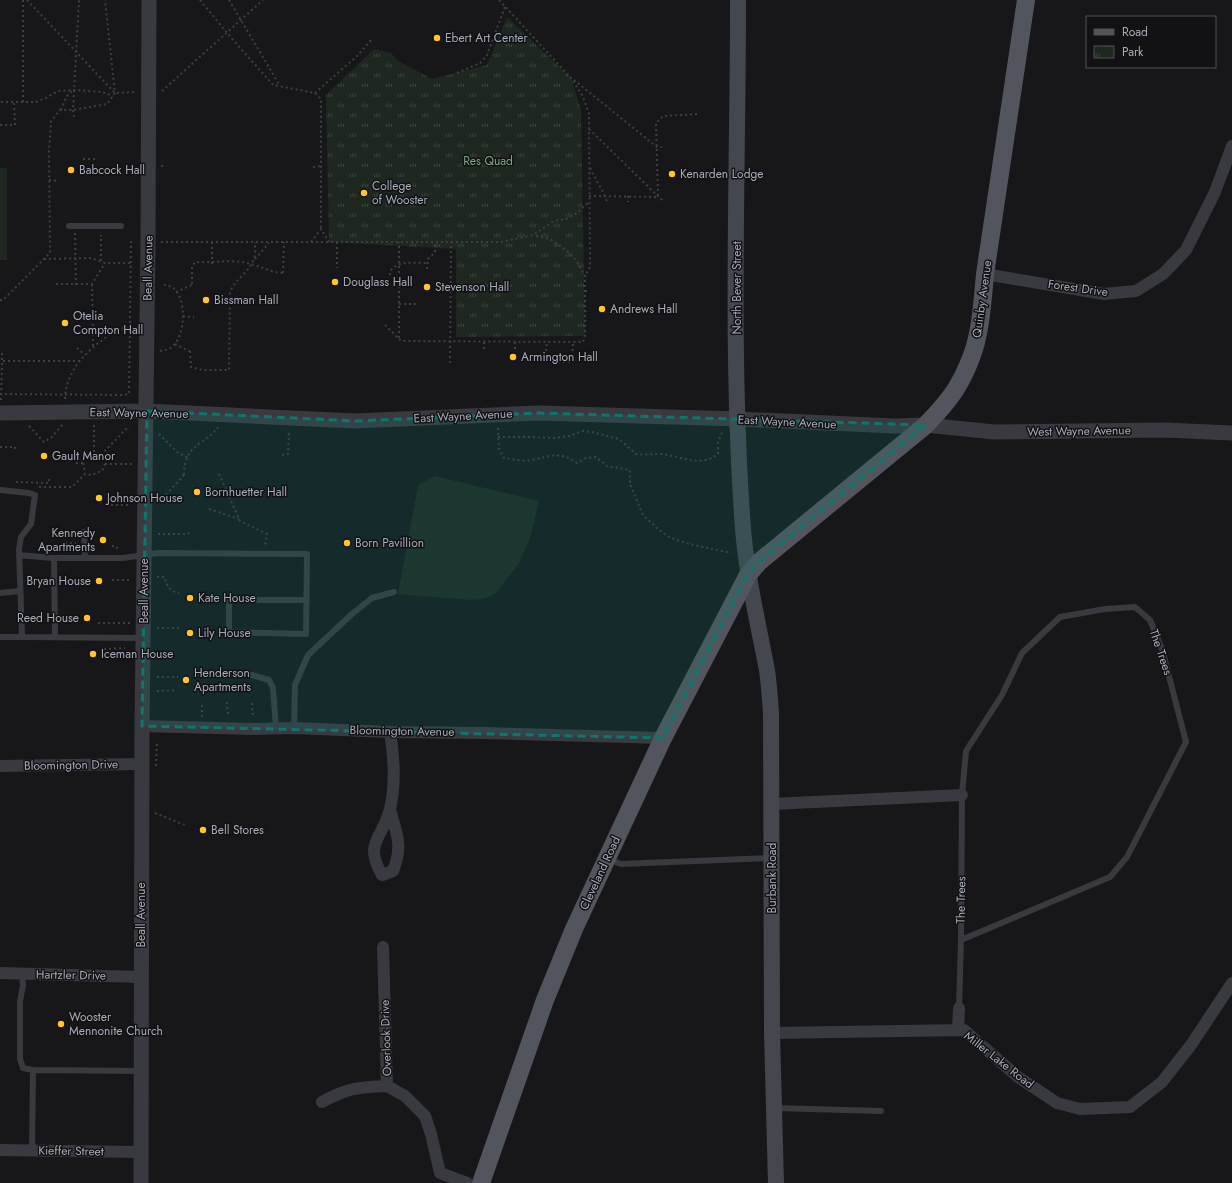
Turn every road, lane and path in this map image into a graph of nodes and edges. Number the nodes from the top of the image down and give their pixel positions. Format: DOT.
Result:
graph roads {
  1 [pos="23,0"];
  2 [pos="27,0"];
  3 [pos="79,0"];
  4 [pos="105,0"];
  5 [pos="149,0"];
  6 [pos="200,0"];
  7 [pos="229,0"];
  8 [pos="263,0"];
  9 [pos="499,0"];
  10 [pos="738,0"];
  11 [pos="1026,0"];
  12 [pos="505,6"];
  13 [pos="241,20"];
  14 [pos="227,33"];
  15 [pos="373,38"];
  16 [pos="76,51"];
  17 [pos="457,73"];
  18 [pos="572,78"];
  19 [pos="280,86"];
  20 [pos="74,90"];
  21 [pos="149,91"];
  22 [pos="115,92"];
  23 [pos="315,92"];
  24 [pos="113,96"];
  25 [pos="1,102"];
  26 [pos="14,102"];
  27 [pos="22,102"];
  28 [pos="60,110"];
  29 [pos="73,110"];
  30 [pos="699,114"];
  31 [pos="74,117"];
  32 [pos="0,125"];
  33 [pos="589,129"];
  34 [pos="1232,146"];
  35 [pos="657,147"];
  36 [pos="662,147"];
  37 [pos="82,159"];
  38 [pos="96,159"];
  39 [pos="321,166"];
  40 [pos="313,167"];
  41 [pos="589,167"];
  42 [pos="49,180"];
  43 [pos="59,180"];
  44 [pos="589,196"];
  45 [pos="605,196"];
  46 [pos="628,196"];
  47 [pos="658,197"];
  48 [pos="663,201"];
  49 [pos="589,202"];
  50 [pos="607,202"];
  51 [pos="628,202"];
  52 [pos="72,226"];
  53 [pos="102,226"];
  54 [pos="121,226"];
  55 [pos="321,229"];
  56 [pos="533,235"];
  57 [pos="148,242"];
  58 [pos="212,242"];
  59 [pos="255,242"];
  60 [pos="269,242"];
  61 [pos="284,242"];
  62 [pos="311,242"];
  63 [pos="329,242"];
  64 [pos="337,242"];
  65 [pos="399,242"];
  66 [pos="435,242"];
  67 [pos="451,242"];
  68 [pos="44,258"];
  69 [pos="76,258"];
  70 [pos="254,260"];
  71 [pos="101,262"];
  72 [pos="105,263"];
  73 [pos="132,263"];
  74 [pos="212,263"];
  75 [pos="399,263"];
  76 [pos="428,263"];
  77 [pos="252,264"];
  78 [pos="212,267"];
  79 [pos="337,268"];
  80 [pos="427,269"];
  81 [pos="985,274"];
  82 [pos="390,275"];
  83 [pos="585,276"];
  84 [pos="160,283"];
  85 [pos="56,284"];
  86 [pos="76,284"];
  87 [pos="92,284"];
  88 [pos="76,287"];
  89 [pos="585,291"];
  90 [pos="589,291"];
  91 [pos="176,292"];
  92 [pos="0,300"];
  93 [pos="399,304"];
  94 [pos="416,304"];
  95 [pos="183,316"];
  96 [pos="194,317"];
  97 [pos="385,325"];
  98 [pos="130,328"];
  99 [pos="147,328"];
  100 [pos="399,339"];
  101 [pos="450,342"];
  102 [pos="484,342"];
  103 [pos="515,342"];
  104 [pos="547,342"];
  105 [pos="573,342"];
  106 [pos="175,344"];
  107 [pos="93,347"];
  108 [pos="77,348"];
  109 [pos="484,350"];
  110 [pos="515,350"];
  111 [pos="159,351"];
  112 [pos="190,351"];
  113 [pos="546,351"];
  114 [pos="2,353"];
  115 [pos="193,353"];
  116 [pos="85,355"];
  117 [pos="2,361"];
  118 [pos="80,361"];
  119 [pos="558,362"];
  120 [pos="450,363"];
  121 [pos="1,373"];
  122 [pos="1,394"];
  123 [pos="65,395"];
  124 [pos="146,411"];
  125 [pos="64,412"];
  126 [pos="94,412"];
  127 [pos="1,413"];
  128 [pos="30,413"];
  129 [pos="497,414"];
  130 [pos="219,415"];
  131 [pos="289,418"];
  132 [pos="738,419"];
  133 [pos="926,425"];
  134 [pos="129,426"];
  135 [pos="724,427"];
  136 [pos="1232,433"];
  137 [pos="159,434"];
  138 [pos="498,437"];
  139 [pos="0,447"];
  140 [pos="15,449"];
  141 [pos="94,454"];
  142 [pos="101,455"];
  143 [pos="282,455"];
  144 [pos="189,458"];
  145 [pos="75,463"];
  146 [pos="83,463"];
  147 [pos="105,464"];
  148 [pos="146,464"];
  149 [pos="85,474"];
  150 [pos="219,474"];
  151 [pos="49,478"];
  152 [pos="17,487"];
  153 [pos="33,487"];
  154 [pos="0,490"];
  155 [pos="158,503"];
  156 [pos="111,505"];
  157 [pos="130,505"];
  158 [pos="209,509"];
  159 [pos="239,519"];
  160 [pos="84,532"];
  161 [pos="188,532"];
  162 [pos="158,534"];
  163 [pos="731,553"];
  164 [pos="265,554"];
  165 [pos="19,555"];
  166 [pos="144,556"];
  167 [pos="54,558"];
  168 [pos="85,558"];
  169 [pos="748,575"];
  170 [pos="157,577"];
  171 [pos="112,580"];
  172 [pos="130,580"];
  173 [pos="20,591"];
  174 [pos="394,592"];
  175 [pos="0,593"];
  176 [pos="179,593"];
  177 [pos="307,600"];
  178 [pos="98,623"];
  179 [pos="130,623"];
  180 [pos="157,628"];
  181 [pos="179,628"];
  182 [pos="22,637"];
  183 [pos="55,637"];
  184 [pos="0,638"];
  185 [pos="144,638"];
  186 [pos="130,648"];
  187 [pos="104,649"];
  188 [pos="200,673"];
  189 [pos="157,677"];
  190 [pos="178,677"];
  191 [pos="177,690"];
  192 [pos="157,691"];
  193 [pos="252,703"];
  194 [pos="142,726"];
  195 [pos="276,728"];
  196 [pos="294,728"];
  197 [pos="253,729"];
  198 [pos="390,732"];
  199 [pos="663,738"];
  200 [pos="142,764"];
  201 [pos="0,766"];
  202 [pos="962,795"];
  203 [pos="772,804"];
  204 [pos="390,810"];
  205 [pos="155,813"];
  206 [pos="185,825"];
  207 [pos="607,858"];
  208 [pos="772,858"];
  209 [pos="960,940"];
  210 [pos="383,947"];
  211 [pos="0,973"];
  212 [pos="22,974"];
  213 [pos="141,977"];
  214 [pos="1232,983"];
  215 [pos="959,1008"];
  216 [pos="958,1030"];
  217 [pos="772,1033"];
  218 [pos="33,1070"];
  219 [pos="141,1071"];
  220 [pos="387,1086"];
  221 [pos="322,1102"];
  222 [pos="774,1108"];
  223 [pos="882,1111"];
  224 [pos="0,1150"];
  225 [pos="32,1151"];
  226 [pos="141,1152"];
  227 [pos="141,1183"];
  228 [pos="467,1183"];
  229 [pos="481,1183"];
  230 [pos="776,1183"];
  1 -- 27 [label="path"];
  2 -- 16 [label="path"];
  3 -- 16 [label="path"];
  4 -- 22 [label="path"];
  5 -- 21 [label="street, Beall Avenue"];
  6 -- 14 [label="path"];
  7 -- 13 [label="path"];
  8 -- 13 [label="path"];
  9 -- 12 [label="path"];
  10 -- 132 [label="main road, North Bever Street"];
  11 -- 81 [label="main road, Quinby Avenue"];
  12 -- 17 [label="path"];
  12 -- 18 [label="path"];
  13 -- 14 [label="path"];
  13 -- 19 [label="path"];
  14 -- 19 [label="path"];
  14 -- 21 [label="path"];
  15 -- 23 [label="path"];
  16 -- 20 [label="path"];
  16 -- 22 [label="path"];
  18 -- 33 [label="path"];
  18 -- 35 [label="path"];
  19 -- 23 [label="path"];
  20 -- 24 [label="path"];
  20 -- 27 [label="path"];
  20 -- 28 [label="path"];
  20 -- 29 [label="path"];
  21 -- 22 [label="path"];
  21 -- 57 [label="street, Beall Avenue"];
  22 -- 24 [label="path"];
  23 -- 39 [label="path"];
  24 -- 29 [label="path"];
  25 -- 26 [label="path"];
  26 -- 27 [label="path"];
  26 -- 32 [label="path"];
  28 -- 29 [label="path"];
  28 -- 42 [label="path"];
  29 -- 31 [label="path"];
  30 -- 35 [label="path"];
  33 -- 41 [label="path"];
  33 -- 47 [label="path"];
  34 -- 81 [label="street, Forest Drive"];
  35 -- 36 [label="path"];
  35 -- 47 [label="path"];
  37 -- 38 [label="path"];
  39 -- 40 [label="path"];
  39 -- 55 [label="path"];
  41 -- 44 [label="path"];
  41 -- 45 [label="path"];
  42 -- 43 [label="path"];
  42 -- 68 [label="path"];
  44 -- 45 [label="path"];
  44 -- 49 [label="path"];
  45 -- 46 [label="path"];
  45 -- 50 [label="path"];
  46 -- 47 [label="path"];
  46 -- 51 [label="path"];
  47 -- 48 [label="path"];
  49 -- 56 [label="path"];
  49 -- 83 [label="path"];
  52 -- 53 [label="lane"];
  52 -- 69 [label="path"];
  53 -- 54 [label="lane"];
  53 -- 71 [label="path"];
  55 -- 62 [label="path"];
  55 -- 63 [label="path"];
  56 -- 67 [label="path"];
  56 -- 83 [label="path"];
  57 -- 58 [label="path"];
  57 -- 73 [label="path"];
  57 -- 99 [label="street, Beall Avenue"];
  58 -- 59 [label="path"];
  58 -- 74 [label="path"];
  59 -- 60 [label="path"];
  59 -- 70 [label="path"];
  60 -- 61 [label="path"];
  60 -- 70 [label="path"];
  61 -- 62 [label="path"];
  61 -- 77 [label="path"];
  62 -- 63 [label="path"];
  63 -- 64 [label="path"];
  64 -- 65 [label="path"];
  64 -- 79 [label="path"];
  65 -- 66 [label="path"];
  65 -- 75 [label="path"];
  66 -- 67 [label="path"];
  66 -- 76 [label="path"];
  67 -- 101 [label="path"];
  68 -- 69 [label="path"];
  68 -- 92 [label="path"];
  69 -- 71 [label="path"];
  69 -- 86 [label="path"];
  70 -- 77 [label="path"];
  71 -- 72 [label="path"];
  72 -- 73 [label="path"];
  72 -- 87 [label="path"];
  73 -- 98 [label="path"];
  74 -- 77 [label="path"];
  74 -- 78 [label="path"];
  74 -- 91 [label="path"];
  75 -- 76 [label="path"];
  75 -- 82 [label="path"];
  75 -- 93 [label="path"];
  76 -- 80 [label="path"];
  77 -- 112 [label="path"];
  81 -- 133 [label="main road, Quinby Avenue"];
  83 -- 89 [label="path"];
  84 -- 91 [label="path"];
  85 -- 86 [label="path"];
  86 -- 87 [label="path"];
  86 -- 88 [label="path"];
  87 -- 107 [label="path"];
  89 -- 90 [label="path"];
  89 -- 105 [label="path"];
  91 -- 95 [label="path"];
  93 -- 94 [label="path"];
  93 -- 100 [label="path"];
  95 -- 96 [label="path"];
  95 -- 106 [label="path"];
  97 -- 100 [label="path"];
  98 -- 99 [label="path"];
  98 -- 107 [label="path"];
  98 -- 123 [label="path"];
  99 -- 124 [label="street, Beall Avenue"];
  100 -- 101 [label="path"];
  101 -- 102 [label="path"];
  101 -- 120 [label="path"];
  102 -- 103 [label="path"];
  102 -- 109 [label="path"];
  103 -- 104 [label="path"];
  103 -- 110 [label="path"];
  104 -- 105 [label="path"];
  104 -- 113 [label="path"];
  105 -- 119 [label="path"];
  106 -- 111 [label="path"];
  106 -- 112 [label="path"];
  107 -- 116 [label="path"];
  108 -- 116 [label="path"];
  112 -- 115 [label="path"];
  114 -- 117 [label="path"];
  116 -- 118 [label="path"];
  117 -- 118 [label="path"];
  117 -- 121 [label="path"];
  118 -- 123 [label="path"];
  121 -- 122 [label="path"];
  122 -- 123 [label="path"];
  122 -- 127 [label="path"];
  123 -- 125 [label="path"];
  124 -- 126 [label="street, East Wayne Avenue"];
  124 -- 130 [label="street, East Wayne Avenue"];
  124 -- 148 [label="street, Beall Avenue"];
  125 -- 126 [label="street, East Wayne Avenue"];
  125 -- 128 [label="street, East Wayne Avenue"];
  125 -- 128 [label="path"];
  126 -- 141 [label="path"];
  127 -- 128 [label="street, East Wayne Avenue"];
  129 -- 131 [label="street, East Wayne Avenue"];
  129 -- 132 [label="street, East Wayne Avenue"];
  129 -- 138 [label="path"];
  130 -- 131 [label="street, East Wayne Avenue"];
  130 -- 144 [label="path"];
  131 -- 143 [label="path"];
  132 -- 133 [label="street, East Wayne Avenue"];
  132 -- 169 [label="main road, North Bever Street"];
  133 -- 136 [label="street, West Wayne Avenue"];
  133 -- 169 [label="main road, Quinby Avenue"];
  134 -- 142 [label="path"];
  135 -- 138 [label="path"];
  137 -- 144 [label="path"];
  138 -- 163 [label="path"];
  139 -- 140 [label="path"];
  141 -- 142 [label="path"];
  141 -- 146 [label="path"];
  142 -- 147 [label="path"];
  144 -- 155 [label="path"];
  145 -- 146 [label="path"];
  146 -- 149 [label="path"];
  147 -- 148 [label="path"];
  147 -- 149 [label="path"];
  148 -- 166 [label="street, Beall Avenue"];
  149 -- 153 [label="path"];
  150 -- 159 [label="path"];
  151 -- 152 [label="path"];
  154 -- 165 [label="lane"];
  156 -- 157 [label="path"];
  158 -- 159 [label="path"];
  159 -- 164 [label="path"];
  160 -- 168 [label="lane"];
  161 -- 162 [label="path"];
  164 -- 166 [label="lane"];
  164 -- 177 [label="lane"];
  165 -- 167 [label="lane"];
  165 -- 173 [label="lane"];
  166 -- 168 [label="lane"];
  166 -- 185 [label="street, Beall Avenue"];
  167 -- 168 [label="lane"];
  167 -- 183 [label="lane"];
  169 -- 199 [label="main road, Cleveland Road"];
  169 -- 203 [label="main road, Burbank Road"];
  170 -- 176 [label="path"];
  171 -- 172 [label="path"];
  173 -- 175 [label="lane"];
  173 -- 182 [label="lane"];
  174 -- 196 [label="lane"];
  177 -- 177 [label="lane"];
  178 -- 179 [label="path"];
  180 -- 181 [label="path"];
  182 -- 183 [label="lane"];
  182 -- 184 [label="lane"];
  183 -- 185 [label="lane"];
  185 -- 194 [label="street, Beall Avenue"];
  186 -- 187 [label="path"];
  188 -- 195 [label="lane"];
  189 -- 190 [label="path"];
  191 -- 192 [label="path"];
  193 -- 197 [label="path"];
  194 -- 197 [label="street, Bloomington Avenue"];
  194 -- 200 [label="street, Beall Avenue"];
  195 -- 196 [label="street, Bloomington Avenue"];
  195 -- 197 [label="street, Bloomington Avenue"];
  196 -- 198 [label="street, Bloomington Avenue"];
  198 -- 199 [label="street, Bloomington Avenue"];
  198 -- 204 [label="street"];
  199 -- 207 [label="main road, Cleveland Road"];
  200 -- 201 [label="street, Bloomington Drive"];
  200 -- 213 [label="street, Beall Avenue"];
  202 -- 203 [label="street"];
  202 -- 209 [label="lane, The Trees"];
  202 -- 209 [label="lane, The Trees"];
  203 -- 208 [label="main road, Burbank Road"];
  204 -- 204 [label="street"];
  205 -- 206 [label="path"];
  207 -- 208 [label="lane"];
  207 -- 229 [label="main road, Cleveland Road"];
  208 -- 217 [label="main road, Burbank Road"];
  209 -- 215 [label="lane, The Trees"];
  210 -- 220 [label="street, Overlook Drive"];
  211 -- 212 [label="street, Hartzler Drive"];
  212 -- 213 [label="street, Hartzler Drive"];
  212 -- 218 [label="lane"];
  213 -- 219 [label="street, Beall Avenue"];
  214 -- 216 [label="street, Miller Lake Road"];
  215 -- 216 [label="street, The Trees"];
  216 -- 217 [label="street, Miller Lake Road"];
  217 -- 222 [label="main road, Burbank Road"];
  218 -- 219 [label="lane"];
  218 -- 225 [label="lane"];
  219 -- 226 [label="street, Beall Avenue"];
  220 -- 221 [label="street, Overlook Drive"];
  220 -- 228 [label="street"];
  222 -- 223 [label="lane"];
  222 -- 230 [label="main road, Burbank Road"];
  224 -- 225 [label="street, Kieffer Street"];
  225 -- 226 [label="street, Kieffer Street"];
  226 -- 227 [label="street, Beall Avenue"];
}
